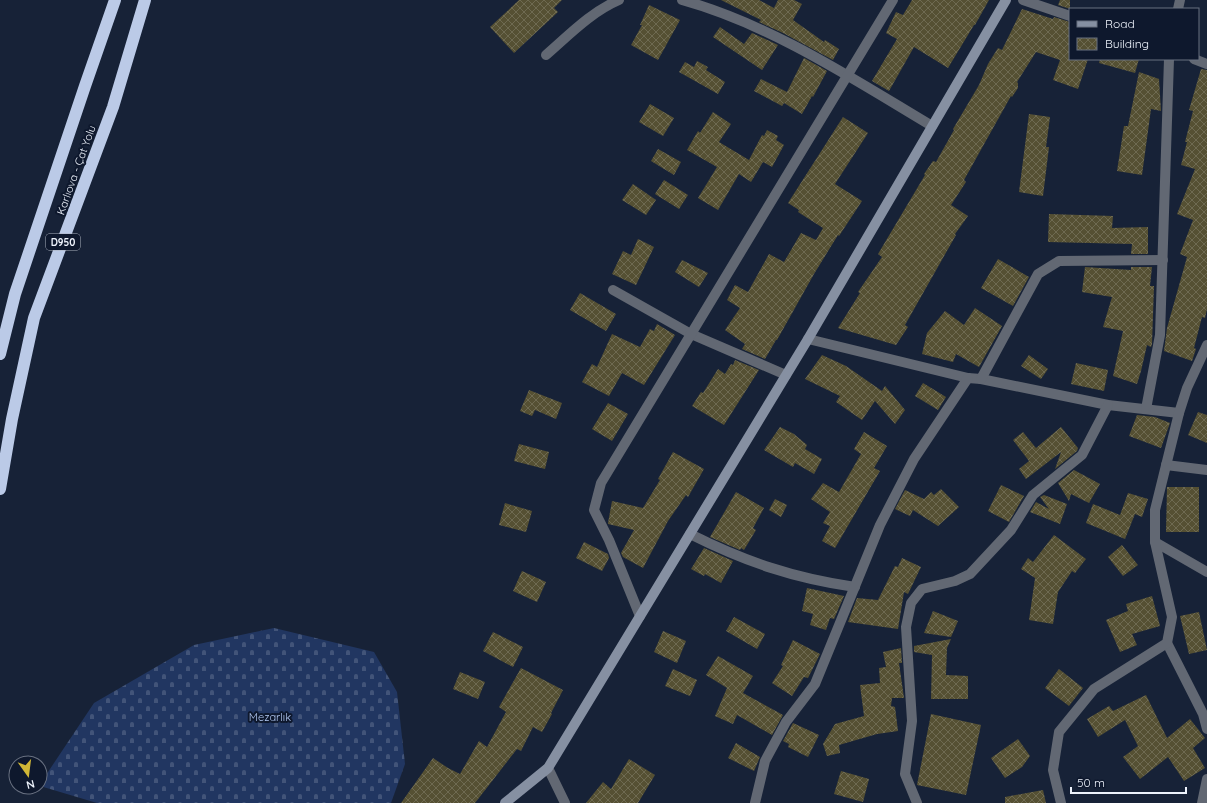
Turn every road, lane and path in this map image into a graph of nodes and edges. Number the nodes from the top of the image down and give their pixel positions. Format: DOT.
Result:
graph roads {
  1 [pos="115,0"];
  2 [pos="145,0"];
  3 [pos="619,0"];
  4 [pos="682,0"];
  5 [pos="893,0"];
  6 [pos="1006,0"];
  7 [pos="1023,0"];
  8 [pos="1069,16"];
  9 [pos="546,55"];
  10 [pos="1169,60"];
  11 [pos="1197,60"];
  12 [pos="1207,64"];
  13 [pos="847,75"];
  14 [pos="932,126"];
  15 [pos="1163,260"];
  16 [pos="613,290"];
  17 [pos="691,334"];
  18 [pos="808,339"];
  19 [pos="1207,345"];
  20 [pos="0,354"];
  21 [pos="786,375"];
  22 [pos="968,378"];
  23 [pos="980,379"];
  24 [pos="1108,405"];
  25 [pos="1146,409"];
  26 [pos="1179,413"];
  27 [pos="1166,465"];
  28 [pos="1207,470"];
  29 [pos="0,489"];
  30 [pos="690,534"];
  31 [pos="1156,542"];
  32 [pos="1207,572"];
  33 [pos="855,587"];
  34 [pos="640,616"];
  35 [pos="1167,643"];
  36 [pos="1207,729"];
  37 [pos="548,768"];
  38 [pos="1207,779"];
  39 [pos="505,803"];
  40 [pos="565,803"];
  41 [pos="755,803"];
  42 [pos="917,803"];
  43 [pos="1061,803"];
  44 [pos="1202,803"];
  1 -- 20 [label="highway, Karlıova - Çat Yolu / D950"];
  2 -- 29 [label="highway, Karlıova - Çat Yolu / D950"];
  3 -- 9 [label="street"];
  4 -- 13 [label="street"];
  5 -- 13 [label="street"];
  6 -- 14 [label="street"];
  7 -- 8 [label="street"];
  10 -- 15 [label="street"];
  11 -- 12 [label="street"];
  13 -- 14 [label="street"];
  13 -- 17 [label="street"];
  14 -- 18 [label="street"];
  15 -- 23 [label="street"];
  15 -- 25 [label="street"];
  16 -- 17 [label="street"];
  17 -- 21 [label="street"];
  17 -- 34 [label="street"];
  18 -- 21 [label="street"];
  18 -- 22 [label="street"];
  19 -- 26 [label="street"];
  21 -- 30 [label="street"];
  22 -- 23 [label="street"];
  22 -- 33 [label="street"];
  23 -- 24 [label="street"];
  24 -- 25 [label="street"];
  24 -- 42 [label="street"];
  25 -- 26 [label="street"];
  26 -- 27 [label="street"];
  27 -- 28 [label="street"];
  27 -- 31 [label="street"];
  30 -- 33 [label="street"];
  30 -- 34 [label="street"];
  31 -- 32 [label="street"];
  31 -- 35 [label="street"];
  33 -- 41 [label="street"];
  34 -- 37 [label="street"];
  35 -- 36 [label="street"];
  35 -- 43 [label="street"];
  37 -- 39 [label="street"];
  37 -- 40 [label="street"];
  38 -- 44 [label="street"];
}
